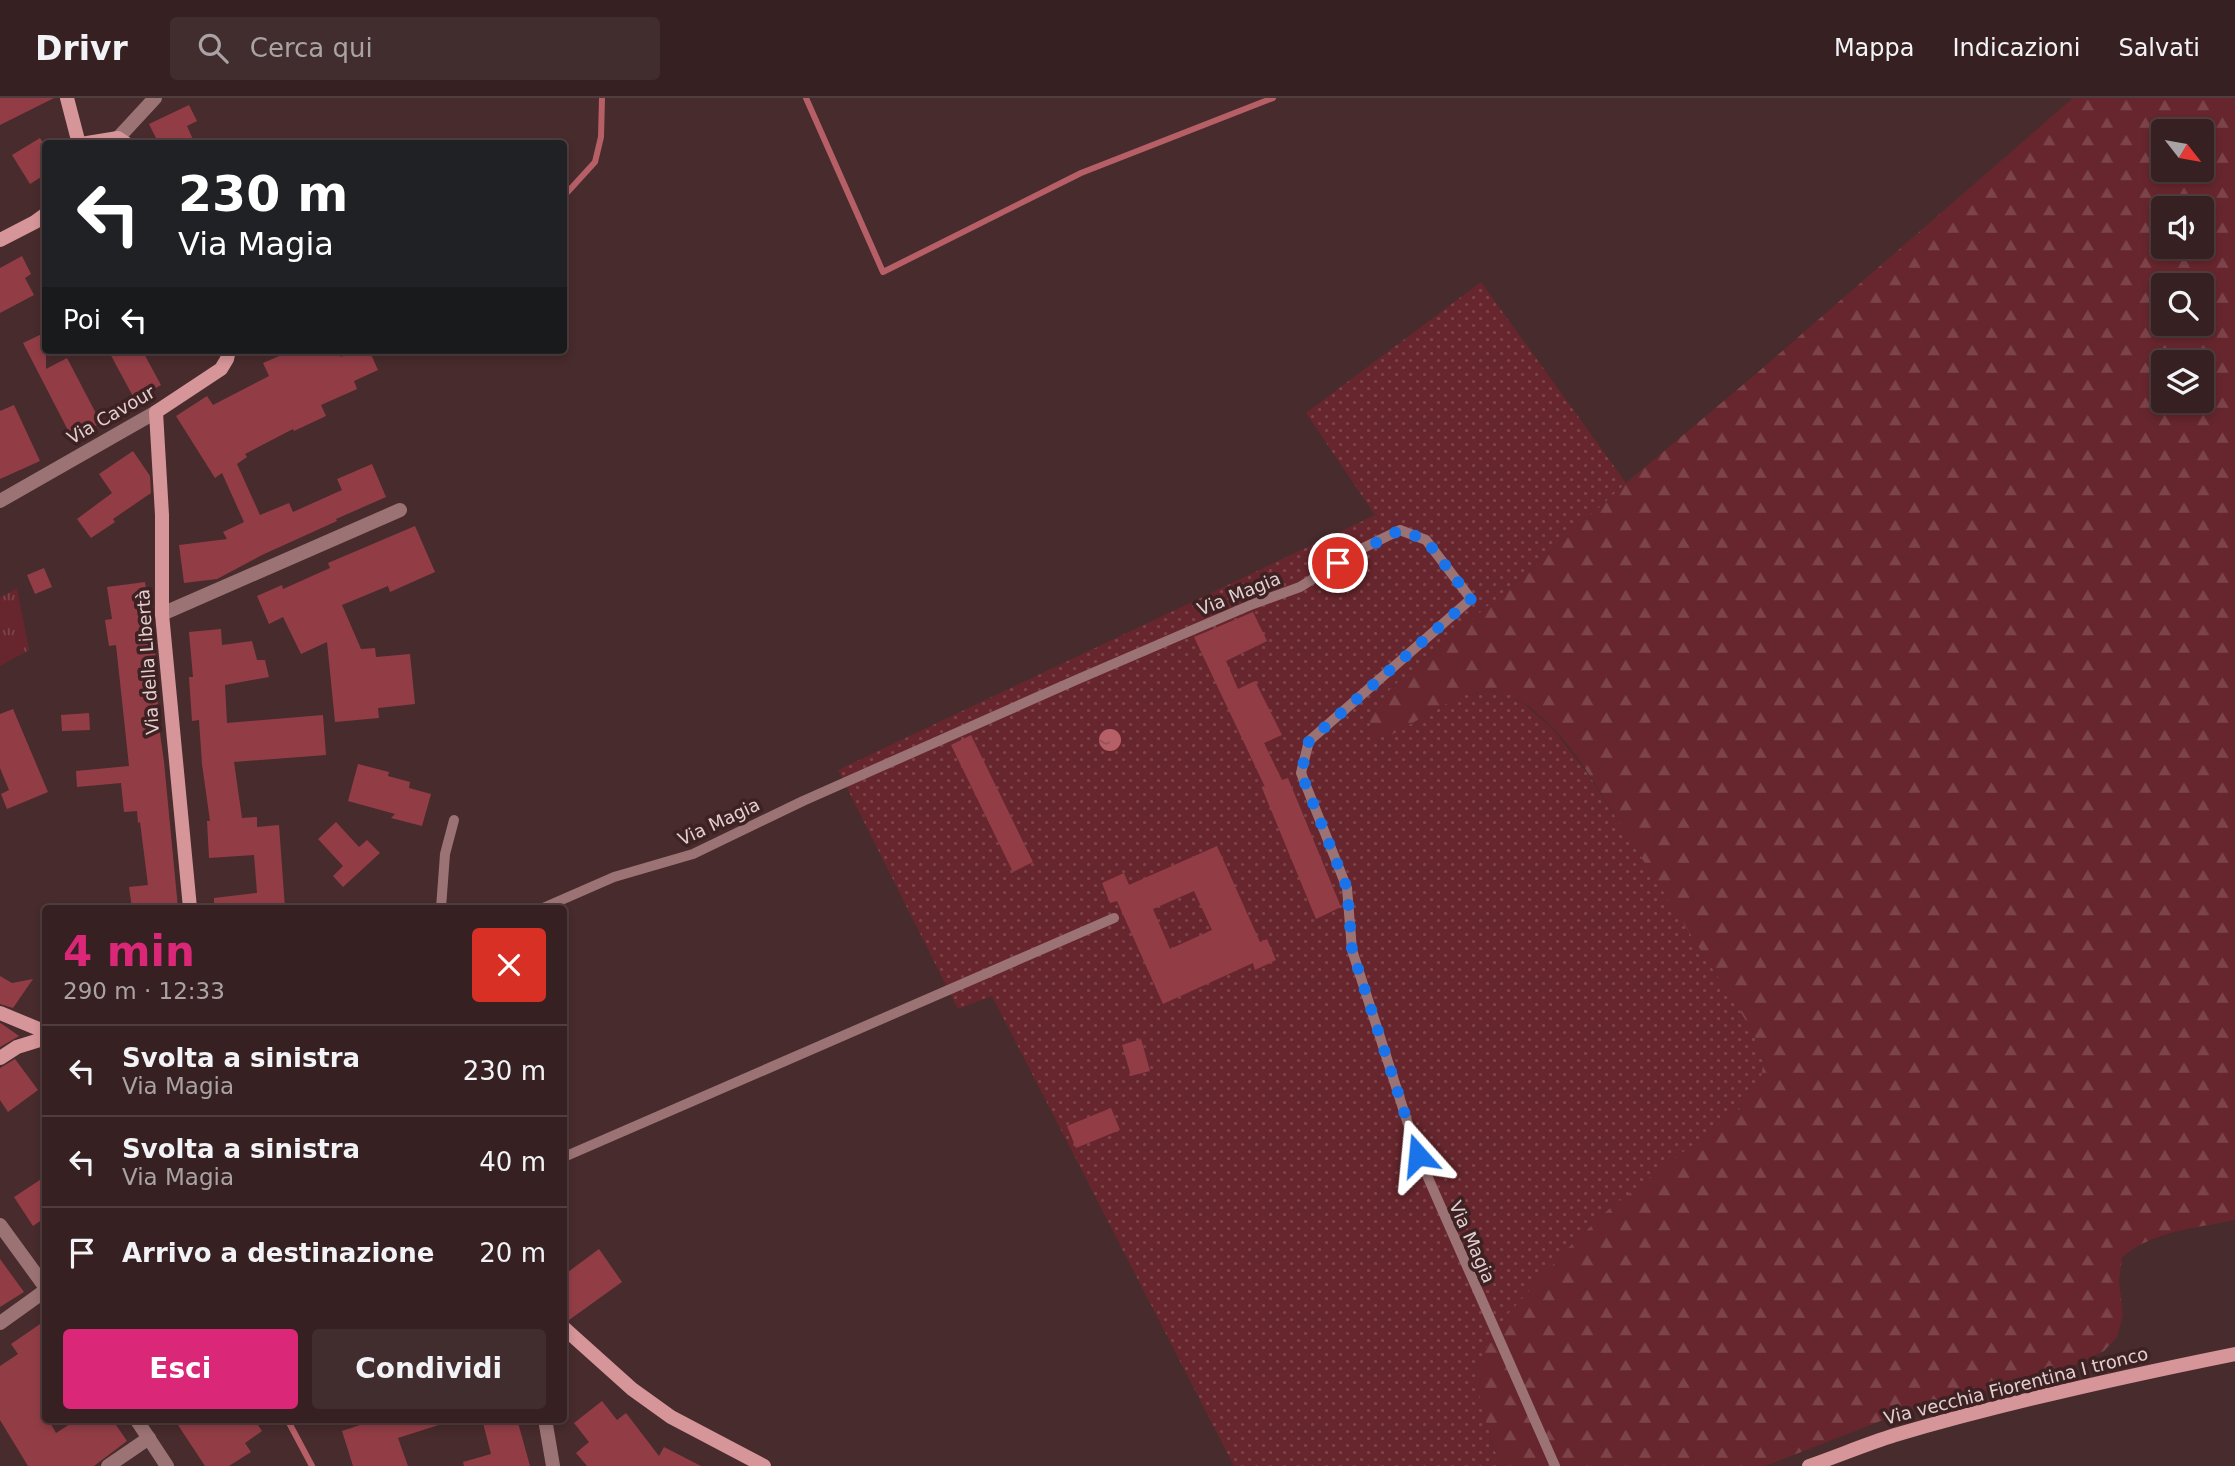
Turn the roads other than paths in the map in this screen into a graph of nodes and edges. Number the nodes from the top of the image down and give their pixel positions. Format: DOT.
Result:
graph roads {
  1 [pos="67,98"];
  2 [pos="155,98"];
  3 [pos="79,140"];
  4 [pos="124,140"];
  5 [pos="42,217"];
  6 [pos="0,240"];
  7 [pos="228,354"];
  8 [pos="156,412"];
  9 [pos="0,501"];
  10 [pos="400,510"];
  11 [pos="162,614"];
  12 [pos="454,820"];
  13 [pos="190,905"];
  14 [pos="441,905"];
  15 [pos="550,905"];
  16 [pos="1114,918"];
  17 [pos="0,1013"];
  18 [pos="42,1030"];
  19 [pos="42,1039"];
  20 [pos="0,1058"];
  21 [pos="567,1156"];
  22 [pos="0,1226"];
  23 [pos="42,1284"];
  24 [pos="42,1292"];
  25 [pos="0,1323"];
  26 [pos="567,1331"];
  27 [pos="2235,1354"];
  28 [pos="138,1423"];
  29 [pos="546,1423"];
  30 [pos="149,1438"];
  31 [pos="108,1466"];
  32 [pos="167,1466"];
  33 [pos="553,1466"];
  34 [pos="764,1466"];
  35 [pos="1555,1466"];
  36 [pos="1809,1466"];
  1 -- 3 [label="street"];
  2 -- 4 [label="street"];
  5 -- 6 [label="street"];
  7 -- 8 [label="street, Via Cavour"];
  8 -- 9 [label="street, Via Cavour"];
  8 -- 11 [label="street, Via della Libertà"];
  10 -- 11 [label="street"];
  11 -- 13 [label="street, Via della Libertà"];
  12 -- 14 [label="lane"];
  15 -- 35 [label="lane, Via Magia"];
  16 -- 21 [label="lane"];
  17 -- 18 [label="street"];
  19 -- 20 [label="street"];
  22 -- 23 [label="street"];
  24 -- 25 [label="street"];
  26 -- 34 [label="street"];
  27 -- 36 [label="street, Via vecchia Fiorentina I tronco"];
  28 -- 30 [label="street"];
  29 -- 33 [label="street"];
  30 -- 31 [label="street"];
  30 -- 32 [label="street"];
}
